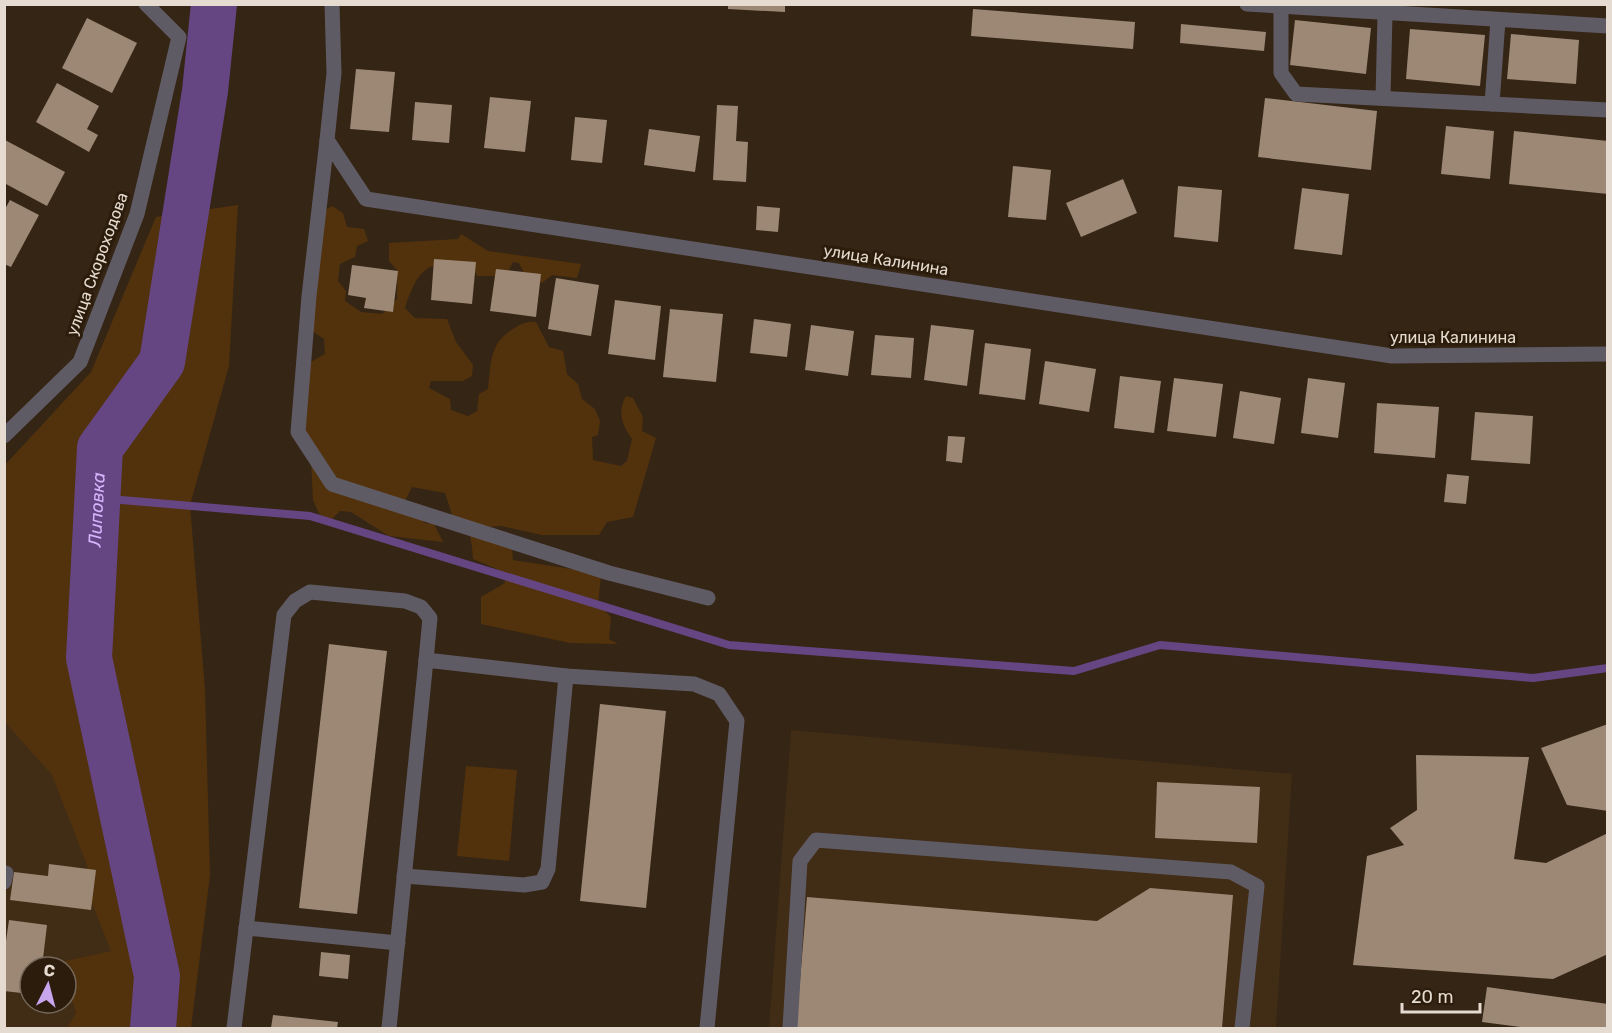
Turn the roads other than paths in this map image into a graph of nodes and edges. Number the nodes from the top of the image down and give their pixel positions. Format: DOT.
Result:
graph roads {
  1 [pos="332,4"];
  2 [pos="1247,4"];
  3 [pos="1281,7"];
  4 [pos="150,9"];
  5 [pos="1385,14"];
  6 [pos="1498,20"];
  7 [pos="1608,26"];
  8 [pos="1383,98"];
  9 [pos="1492,104"];
  10 [pos="1608,110"];
  11 [pos="327,140"];
  12 [pos="1608,354"];
  13 [pos="4,436"];
  14 [pos="708,598"];
  15 [pos="426,660"];
  16 [pos="566,676"];
  17 [pos="404,876"];
  18 [pos="246,928"];
  19 [pos="398,943"];
  20 [pos="234,1029"];
  21 [pos="389,1029"];
  22 [pos="707,1029"];
  23 [pos="790,1029"];
  24 [pos="1242,1029"];
  1 -- 11 [label="street"];
  2 -- 3 [label="street"];
  3 -- 5 [label="street"];
  3 -- 8 [label="street"];
  4 -- 13 [label="street, улица Скороходова"];
  5 -- 6 [label="street"];
  5 -- 8 [label="street"];
  6 -- 7 [label="street"];
  6 -- 9 [label="street"];
  8 -- 9 [label="street"];
  9 -- 10 [label="street"];
  11 -- 12 [label="street, улица Калинина"];
  11 -- 14 [label="street"];
  15 -- 16 [label="street"];
  15 -- 17 [label="street"];
  15 -- 18 [label="street"];
  16 -- 17 [label="street"];
  16 -- 22 [label="street"];
  17 -- 19 [label="street"];
  18 -- 19 [label="street"];
  18 -- 20 [label="street"];
  19 -- 21 [label="street"];
  23 -- 24 [label="street"];
}
